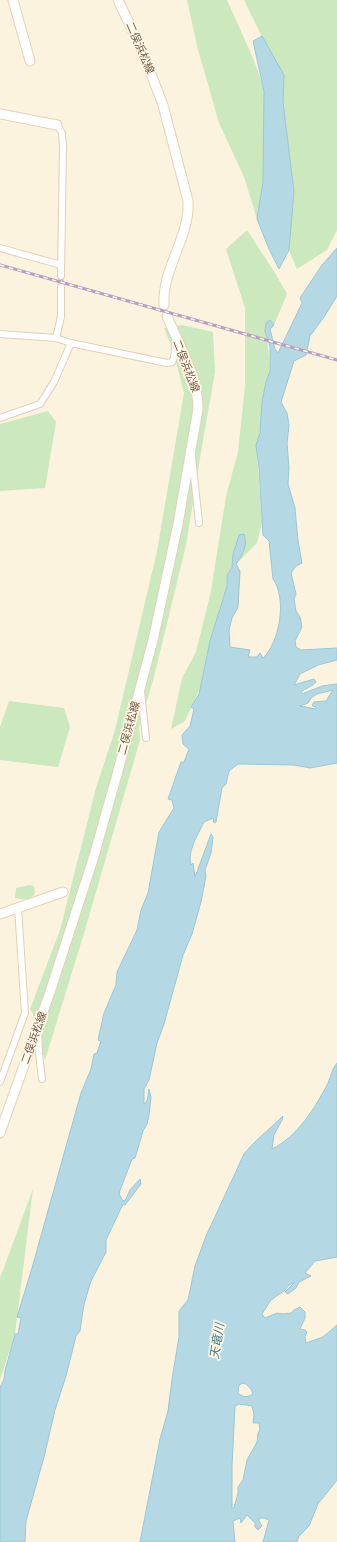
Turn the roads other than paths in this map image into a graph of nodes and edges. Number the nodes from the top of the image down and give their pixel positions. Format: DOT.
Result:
graph roads {
  1 [pos="14,0"];
  2 [pos="118,0"];
  3 [pos="30,61"];
  4 [pos="0,114"];
  5 [pos="57,125"];
  6 [pos="0,248"];
  7 [pos="61,264"];
  8 [pos="60,276"];
  9 [pos="61,288"];
  10 [pos="164,305"];
  11 [pos="167,316"];
  12 [pos="0,334"];
  13 [pos="56,338"];
  14 [pos="176,339"];
  15 [pos="71,343"];
  16 [pos="0,418"];
  17 [pos="192,451"];
  18 [pos="199,523"];
  19 [pos="140,685"];
  20 [pos="146,738"];
  21 [pos="63,892"];
  22 [pos="18,908"];
  23 [pos="0,914"];
  24 [pos="38,1026"];
  25 [pos="42,1079"];
  26 [pos="0,1082"];
  27 [pos="0,1134"];
  1 -- 3 [label="main road"];
  2 -- 10 [label="main road, 二俣浜松線"];
  4 -- 5 [label="main road"];
  5 -- 7 [label="street"];
  6 -- 7 [label="street"];
  7 -- 8 [label="street"];
  9 -- 13 [label="street"];
  11 -- 14 [label="main road, 二俣浜松線"];
  12 -- 13 [label="street"];
  13 -- 15 [label="street"];
  14 -- 15 [label="street"];
  14 -- 17 [label="main road, 二俣浜松線"];
  15 -- 16 [label="street"];
  17 -- 18 [label="street"];
  17 -- 19 [label="main road, 二俣浜松線"];
  19 -- 20 [label="street"];
  19 -- 24 [label="main road, 二俣浜松線"];
  21 -- 22 [label="main road"];
  22 -- 23 [label="main road"];
  22 -- 26 [label="street"];
  24 -- 25 [label="street"];
  24 -- 27 [label="main road, 二俣浜松線"];
}
